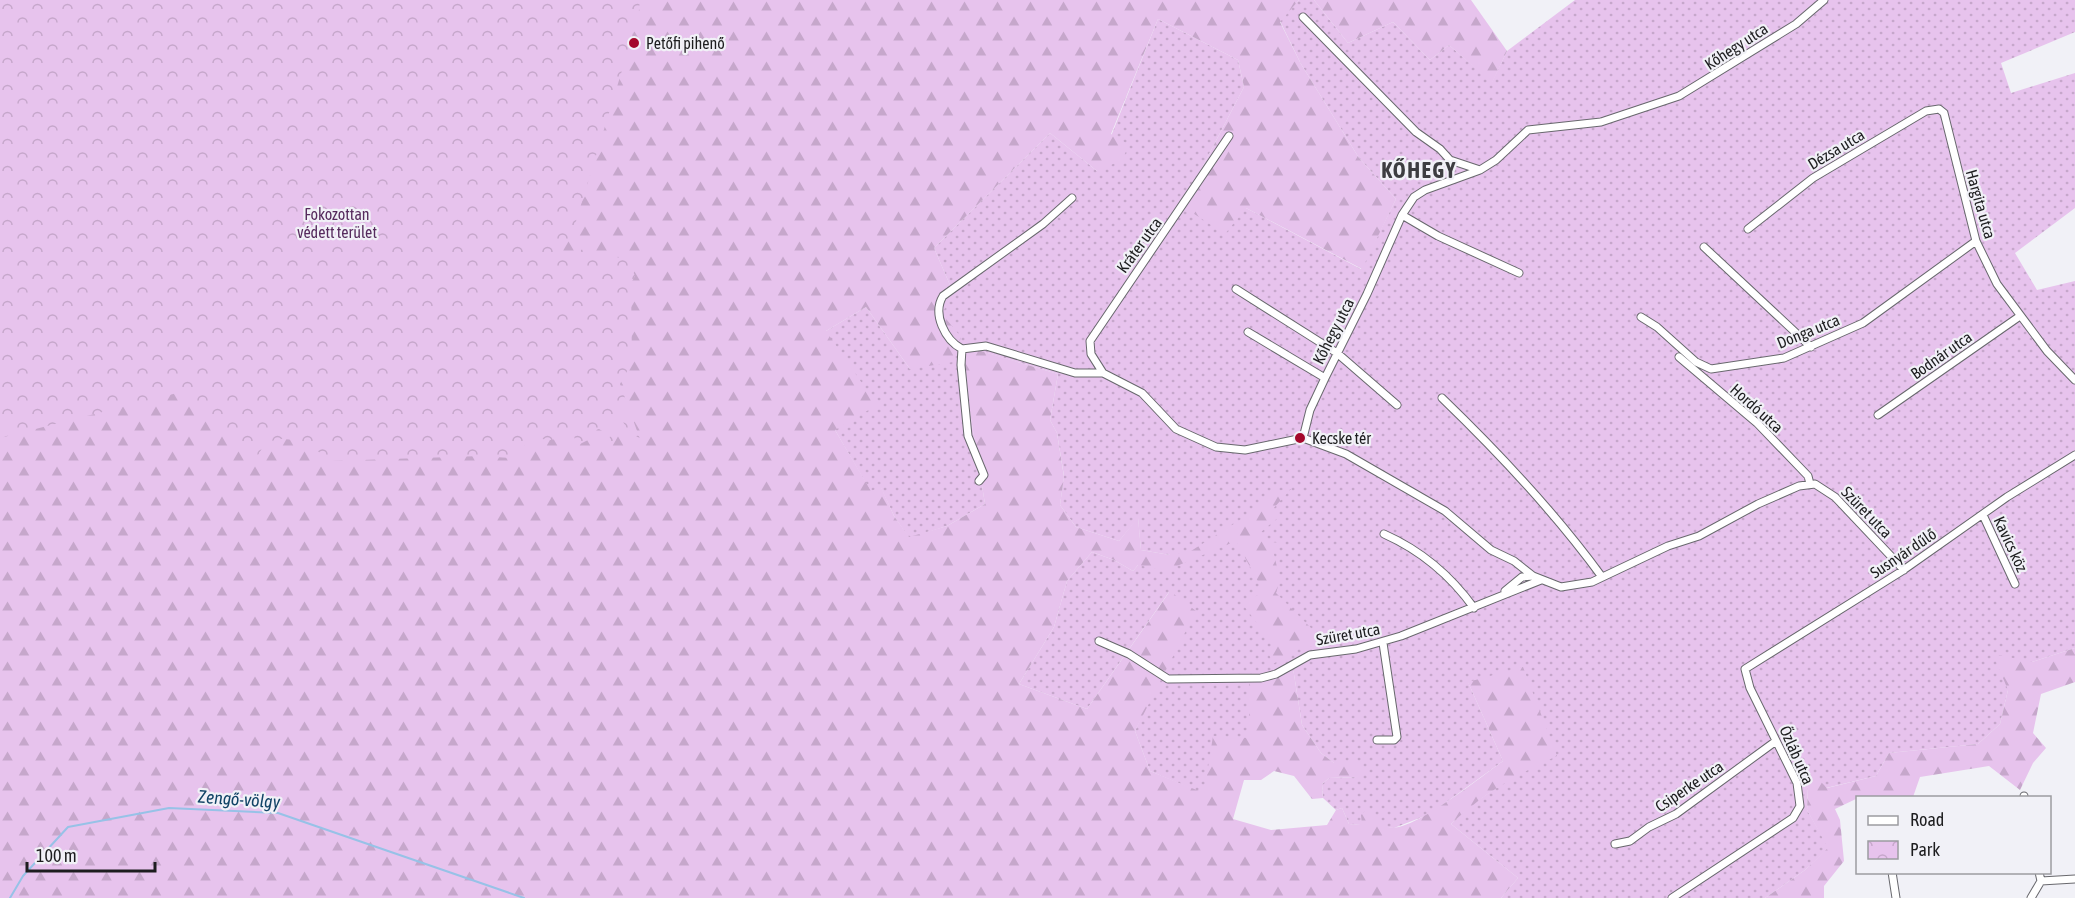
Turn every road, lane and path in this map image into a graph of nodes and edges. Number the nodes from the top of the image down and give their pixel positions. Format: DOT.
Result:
graph roads {
  1 [pos="1824,0"];
  2 [pos="1303,17"];
  3 [pos="1944,113"];
  4 [pos="1229,135"];
  5 [pos="1480,170"];
  6 [pos="1072,198"];
  7 [pos="1402,215"];
  8 [pos="1748,229"];
  9 [pos="1976,241"];
  10 [pos="1704,247"];
  11 [pos="1519,273"];
  12 [pos="1236,289"];
  13 [pos="2020,315"];
  14 [pos="1641,317"];
  15 [pos="1248,332"];
  16 [pos="1811,347"];
  17 [pos="962,349"];
  18 [pos="1337,353"];
  19 [pos="1679,357"];
  20 [pos="1694,365"];
  21 [pos="1103,373"];
  22 [pos="1325,378"];
  23 [pos="2075,380"];
  24 [pos="1442,398"];
  25 [pos="1397,405"];
  26 [pos="1878,415"];
  27 [pos="1303,438"];
  28 [pos="2075,456"];
  29 [pos="980,481"];
  30 [pos="1810,484"];
  31 [pos="1983,515"];
  32 [pos="1384,534"];
  33 [pos="1904,570"];
  34 [pos="1533,576"];
  35 [pos="1602,576"];
  36 [pos="1541,580"];
  37 [pos="2015,584"];
  38 [pos="1501,595"];
  39 [pos="1474,608"];
  40 [pos="1099,641"];
  41 [pos="1383,643"];
  42 [pos="1745,669"];
  43 [pos="1377,740"];
  44 [pos="1776,741"];
  45 [pos="1614,844"];
  46 [pos="1892,874"];
  47 [pos="2039,874"];
  48 [pos="2075,879"];
  49 [pos="2040,881"];
  50 [pos="1672,898"];
  51 [pos="1896,898"];
  52 [pos="2031,898"];
  1 -- 5 [label="street, Kőhegy utca"];
  2 -- 5 [label="street"];
  3 -- 8 [label="street, Dézsa utca"];
  3 -- 9 [label="street, Hargita utca"];
  4 -- 21 [label="street, Kráter utca"];
  5 -- 7 [label="street, Kőhegy utca"];
  6 -- 17 [label="street"];
  7 -- 11 [label="street"];
  7 -- 18 [label="street, Kőhegy utca"];
  9 -- 13 [label="street, Hargita utca"];
  9 -- 16 [label="street, Donga utca"];
  10 -- 16 [label="street"];
  12 -- 18 [label="street"];
  13 -- 23 [label="street, Hargita utca"];
  13 -- 26 [label="street, Bodnár utca"];
  14 -- 20 [label="street"];
  15 -- 22 [label="street"];
  16 -- 20 [label="street, Donga utca"];
  17 -- 21 [label="street"];
  17 -- 29 [label="street"];
  18 -- 22 [label="street, Kőhegy utca"];
  18 -- 25 [label="street"];
  19 -- 20 [label="street, Hordó utca"];
  20 -- 30 [label="street, Hordó utca"];
  21 -- 27 [label="street"];
  22 -- 27 [label="street, Kőhegy utca"];
  24 -- 35 [label="street"];
  27 -- 34 [label="street"];
  28 -- 31 [label="street, Susnyár dűlő"];
  30 -- 33 [label="street, Szüret utca"];
  30 -- 35 [label="street"];
  31 -- 33 [label="street, Susnyár dűlő"];
  31 -- 37 [label="street, Kavics köz"];
  32 -- 39 [label="street"];
  33 -- 42 [label="street, Susnyár dűlő"];
  34 -- 36 [label="street"];
  34 -- 38 [label="street, Szüret utca"];
  35 -- 36 [label="street"];
  36 -- 38 [label="street, Szüret utca"];
  38 -- 39 [label="street, Szüret utca"];
  39 -- 41 [label="street, Szüret utca"];
  40 -- 41 [label="street, Szüret utca"];
  41 -- 43 [label="street"];
  42 -- 44 [label="street, Őzláb utca"];
  44 -- 45 [label="street, Csiperke utca"];
  44 -- 50 [label="street, Őzláb utca"];
  46 -- 51 [label="street"];
  47 -- 49 [label="street"];
  48 -- 49 [label="street"];
  49 -- 52 [label="street"];
}
